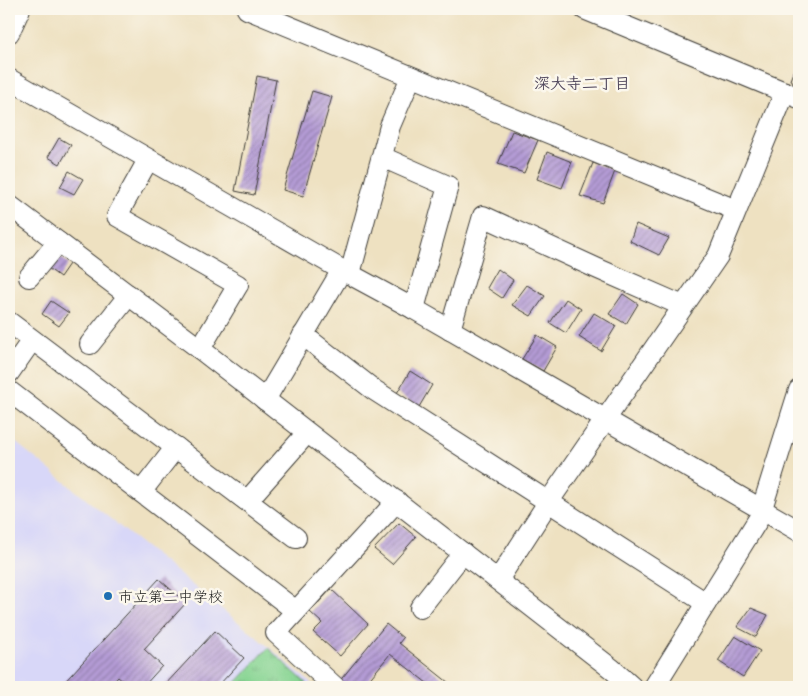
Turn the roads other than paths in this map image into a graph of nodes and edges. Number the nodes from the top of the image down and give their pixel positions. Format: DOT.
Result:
graph roads {
  1 [pos="20,9"];
  2 [pos="247,9"];
  3 [pos="584,9"];
  4 [pos="9,33"];
  5 [pos="411,77"];
  6 [pos="9,79"];
  7 [pos="792,95"];
  8 [pos="382,157"];
  9 [pos="148,160"];
  10 [pos="9,205"];
  11 [pos="736,210"];
  12 [pos="58,242"];
  13 [pos="346,272"];
  14 [pos="29,276"];
  15 [pos="129,296"];
  16 [pos="683,306"];
  17 [pos="414,309"];
  18 [pos="9,322"];
  19 [pos="450,330"];
  20 [pos="303,335"];
  21 [pos="32,340"];
  22 [pos="90,344"];
  23 [pos="200,349"];
  24 [pos="9,373"];
  25 [pos="799,390"];
  26 [pos="9,391"];
  27 [pos="264,400"];
  28 [pos="606,418"];
  29 [pos="307,433"];
  30 [pos="176,447"];
  31 [pos="141,492"];
  32 [pos="549,501"];
  33 [pos="397,502"];
  34 [pos="761,508"];
  35 [pos="799,531"];
  36 [pos="296,538"];
  37 [pos="463,553"];
  38 [pos="498,580"];
  39 [pos="706,603"];
  40 [pos="420,608"];
  41 [pos="296,611"];
  42 [pos="620,684"];
  43 [pos="335,687"];
  44 [pos="654,687"];
  1 -- 4 [label="street"];
  2 -- 5 [label="street"];
  3 -- 7 [label="street"];
  5 -- 8 [label="street"];
  5 -- 11 [label="street"];
  6 -- 9 [label="street"];
  7 -- 11 [label="street"];
  8 -- 13 [label="street"];
  8 -- 17 [label="street"];
  9 -- 13 [label="street"];
  9 -- 23 [label="street"];
  10 -- 12 [label="street"];
  11 -- 16 [label="street"];
  12 -- 14 [label="street"];
  12 -- 15 [label="street"];
  13 -- 17 [label="street"];
  13 -- 20 [label="street"];
  15 -- 22 [label="street"];
  15 -- 23 [label="street"];
  16 -- 19 [label="street"];
  16 -- 28 [label="street"];
  17 -- 19 [label="street"];
  18 -- 21 [label="street"];
  19 -- 28 [label="street"];
  20 -- 27 [label="street"];
  20 -- 32 [label="street"];
  21 -- 24 [label="street"];
  21 -- 30 [label="street"];
  23 -- 27 [label="street"];
  25 -- 34 [label="street"];
  26 -- 31 [label="street"];
  27 -- 29 [label="street"];
  28 -- 32 [label="street"];
  28 -- 34 [label="street"];
  29 -- 30 [label="street"];
  29 -- 33 [label="street"];
  30 -- 31 [label="street"];
  30 -- 36 [label="street"];
  31 -- 41 [label="street"];
  32 -- 38 [label="street"];
  32 -- 39 [label="street"];
  33 -- 37 [label="street"];
  33 -- 41 [label="street"];
  34 -- 35 [label="street"];
  34 -- 39 [label="street"];
  37 -- 38 [label="street"];
  37 -- 40 [label="street"];
  38 -- 42 [label="street"];
  39 -- 44 [label="street"];
  41 -- 43 [label="street"];
}
